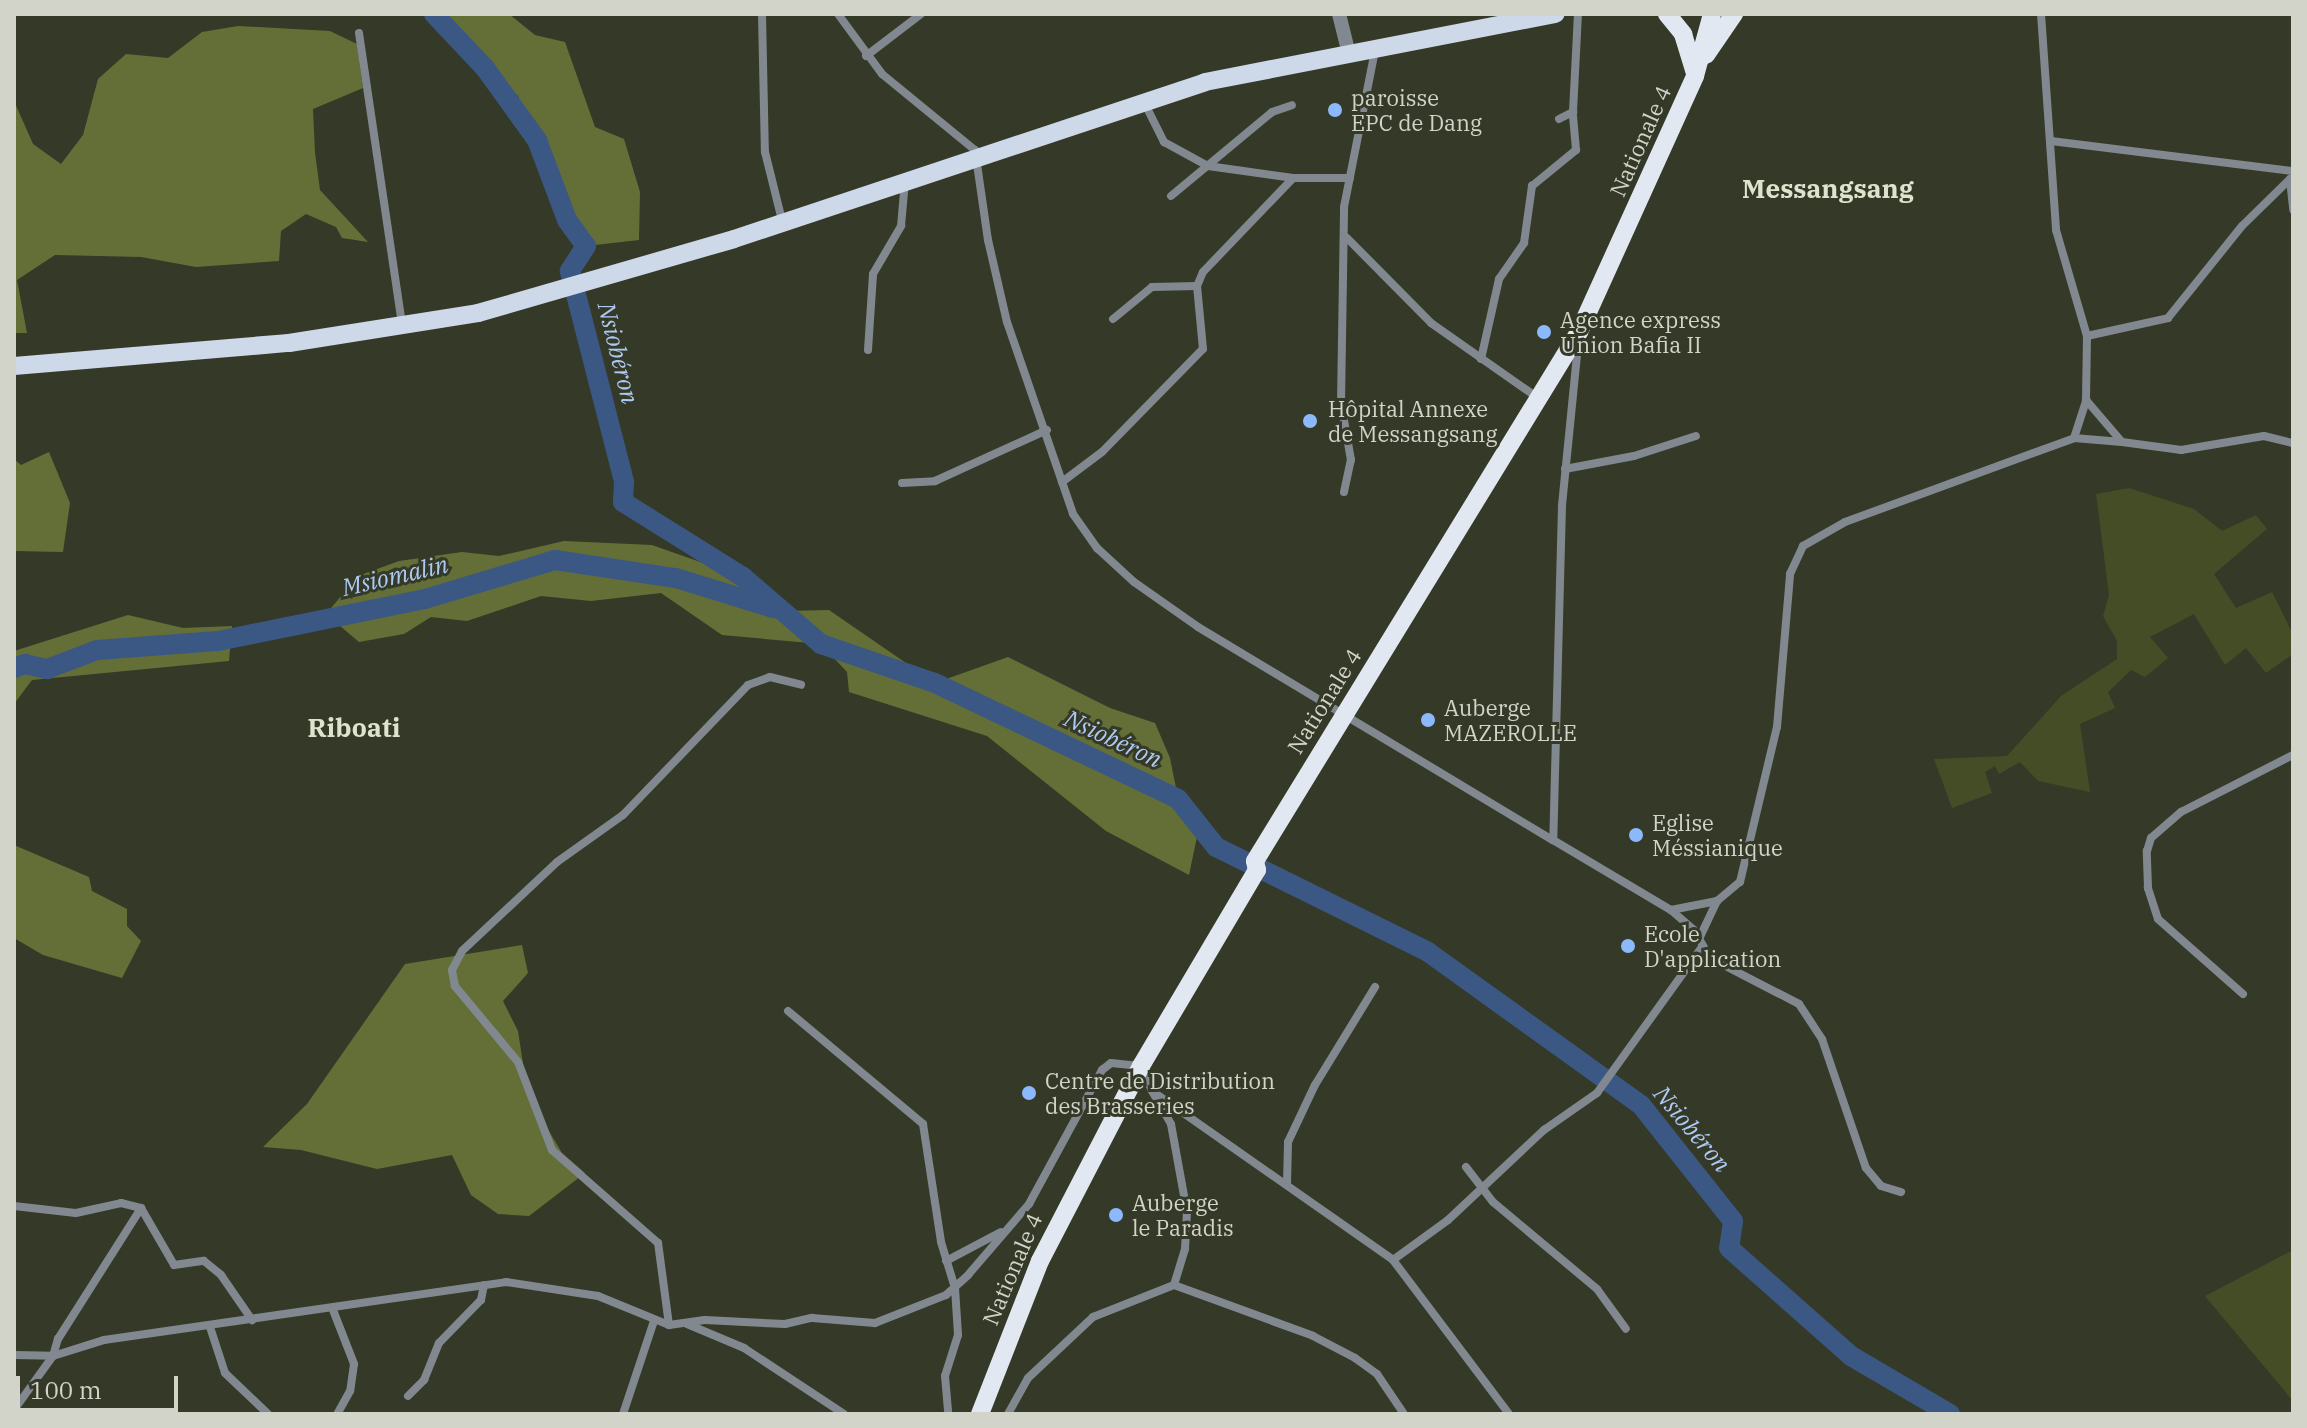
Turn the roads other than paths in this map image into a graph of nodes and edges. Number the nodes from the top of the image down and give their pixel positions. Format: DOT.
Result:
graph roads {
  1 [pos="762,14"];
  2 [pos="838,14"];
  3 [pos="921,14"];
  4 [pos="1339,14"];
  5 [pos="1555,14"];
  6 [pos="1578,14"];
  7 [pos="1667,14"];
  8 [pos="1712,14"];
  9 [pos="1734,14"];
  10 [pos="2041,14"];
  11 [pos="359,33"];
  12 [pos="1375,49"];
  13 [pos="1349,54"];
  14 [pos="866,56"];
  15 [pos="1697,71"];
  16 [pos="1144,101"];
  17 [pos="1292,105"];
  18 [pos="1573,112"];
  19 [pos="1559,119"];
  20 [pos="2051,141"];
  21 [pos="976,160"];
  22 [pos="1208,166"];
  23 [pos="2292,176"];
  24 [pos="1293,178"];
  25 [pos="1350,178"];
  26 [pos="905,180"];
  27 [pos="1171,196"];
  28 [pos="2293,210"];
  29 [pos="782,220"];
  30 [pos="1347,238"];
  31 [pos="1197,286"];
  32 [pos="1113,319"];
  33 [pos="403,328"];
  34 [pos="1579,332"];
  35 [pos="2087,336"];
  36 [pos="868,350"];
  37 [pos="1481,359"];
  38 [pos="14,366"];
  39 [pos="1539,399"];
  40 [pos="2086,400"];
  41 [pos="1047,430"];
  42 [pos="1696,436"];
  43 [pos="2074,438"];
  44 [pos="2122,442"];
  45 [pos="2292,442"];
  46 [pos="1565,469"];
  47 [pos="1062,482"];
  48 [pos="902,483"];
  49 [pos="1344,492"];
  50 [pos="801,685"];
  51 [pos="1347,712"];
  52 [pos="2293,755"];
  53 [pos="1553,840"];
  54 [pos="1717,901"];
  55 [pos="1671,910"];
  56 [pos="1701,943"];
  57 [pos="1375,987"];
  58 [pos="2243,994"];
  59 [pos="788,1011"];
  60 [pos="1141,1066"];
  61 [pos="1152,1091"];
  62 [pos="1466,1167"];
  63 [pos="1287,1184"];
  64 [pos="1481,1189"];
  65 [pos="1901,1192"];
  66 [pos="14,1206"];
  67 [pos="141,1208"];
  68 [pos="1003,1232"];
  69 [pos="1393,1260"];
  70 [pos="946,1261"];
  71 [pos="484,1285"];
  72 [pos="1174,1285"];
  73 [pos="955,1288"];
  74 [pos="333,1310"];
  75 [pos="252,1320"];
  76 [pos="654,1321"];
  77 [pos="683,1321"];
  78 [pos="669,1325"];
  79 [pos="210,1327"];
  80 [pos="1626,1329"];
  81 [pos="14,1355"];
  82 [pos="53,1356"];
  83 [pos="408,1396"];
  84 [pos="14,1410"];
  85 [pos="1401,1410"];
  86 [pos="268,1414"];
  87 [pos="337,1414"];
  88 [pos="623,1414"];
  89 [pos="844,1414"];
  90 [pos="948,1414"];
  91 [pos="980,1414"];
  92 [pos="1008,1414"];
  93 [pos="1390,1414"];
  94 [pos="1509,1414"];
  1 -- 29 [label="street"];
  2 -- 14 [label="street"];
  3 -- 14 [label="street"];
  4 -- 13 [label="street"];
  5 -- 12 [label="main road"];
  6 -- 18 [label="street"];
  7 -- 15 [label="highway"];
  8 -- 15 [label="highway, Nationale 4"];
  9 -- 15 [label="highway"];
  10 -- 20 [label="street"];
  11 -- 33 [label="street"];
  12 -- 13 [label="main road"];
  12 -- 25 [label="street"];
  13 -- 16 [label="main road"];
  14 -- 21 [label="street"];
  15 -- 34 [label="highway, Nationale 4"];
  16 -- 21 [label="main road"];
  16 -- 22 [label="street"];
  17 -- 22 [label="street"];
  18 -- 19 [label="street"];
  18 -- 37 [label="street"];
  20 -- 23 [label="street"];
  20 -- 35 [label="street"];
  21 -- 26 [label="main road"];
  21 -- 41 [label="street"];
  22 -- 24 [label="street"];
  22 -- 27 [label="street"];
  23 -- 28 [label="street"];
  23 -- 35 [label="street"];
  24 -- 25 [label="street"];
  24 -- 31 [label="street"];
  25 -- 30 [label="street"];
  26 -- 29 [label="main road"];
  26 -- 36 [label="street"];
  29 -- 33 [label="main road"];
  30 -- 37 [label="street"];
  30 -- 49 [label="street"];
  31 -- 32 [label="street"];
  31 -- 47 [label="street"];
  33 -- 38 [label="main road"];
  34 -- 39 [label="highway, Nationale 4"];
  34 -- 46 [label="street"];
  35 -- 40 [label="street"];
  37 -- 39 [label="street"];
  39 -- 51 [label="highway, Nationale 4"];
  40 -- 43 [label="street"];
  40 -- 44 [label="street"];
  41 -- 47 [label="street"];
  41 -- 48 [label="street"];
  42 -- 46 [label="street"];
  43 -- 44 [label="street"];
  43 -- 54 [label="street"];
  44 -- 45 [label="street"];
  46 -- 53 [label="street"];
  47 -- 51 [label="street"];
  50 -- 78 [label="street"];
  51 -- 53 [label="street"];
  51 -- 60 [label="highway, Nationale 4"];
  52 -- 58 [label="street"];
  53 -- 55 [label="street"];
  54 -- 55 [label="street"];
  54 -- 56 [label="street"];
  55 -- 56 [label="street"];
  56 -- 64 [label="street"];
  56 -- 65 [label="street"];
  57 -- 63 [label="street"];
  59 -- 70 [label="street"];
  60 -- 61 [label="street"];
  60 -- 68 [label="street"];
  60 -- 91 [label="highway, Nationale 4"];
  61 -- 63 [label="street"];
  61 -- 72 [label="street"];
  62 -- 64 [label="street"];
  63 -- 69 [label="street"];
  64 -- 69 [label="street"];
  64 -- 80 [label="street"];
  66 -- 67 [label="street"];
  67 -- 75 [label="street"];
  67 -- 82 [label="street"];
  68 -- 70 [label="street"];
  68 -- 73 [label="street"];
  69 -- 94 [label="street"];
  70 -- 73 [label="street"];
  71 -- 74 [label="street"];
  71 -- 76 [label="street"];
  71 -- 83 [label="street"];
  72 -- 85 [label="street"];
  72 -- 92 [label="street"];
  73 -- 77 [label="street"];
  73 -- 90 [label="street"];
  74 -- 75 [label="street"];
  74 -- 87 [label="street"];
  75 -- 79 [label="street"];
  76 -- 78 [label="street"];
  76 -- 88 [label="street"];
  77 -- 78 [label="street"];
  77 -- 89 [label="street"];
  79 -- 82 [label="street"];
  79 -- 86 [label="street"];
  81 -- 82 [label="street"];
  82 -- 84 [label="street"];
  85 -- 93 [label="street"];
}
